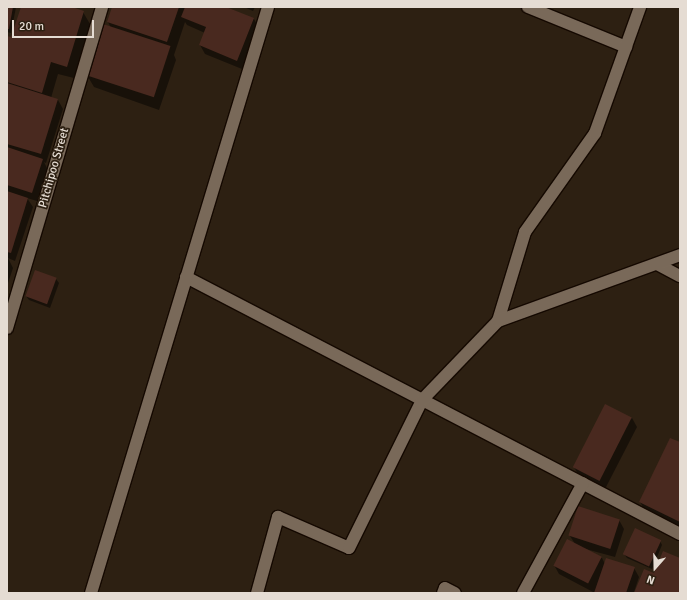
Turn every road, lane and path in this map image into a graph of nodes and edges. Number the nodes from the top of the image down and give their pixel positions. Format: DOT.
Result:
graph roads {
  1 [pos="102,7"];
  2 [pos="268,7"];
  3 [pos="528,7"];
  4 [pos="640,7"];
  5 [pos="626,47"];
  6 [pos="680,256"];
  7 [pos="657,264"];
  8 [pos="680,276"];
  9 [pos="186,277"];
  10 [pos="498,321"];
  11 [pos="7,328"];
  12 [pos="422,400"];
  13 [pos="583,484"];
  14 [pos="680,534"];
  15 [pos="91,593"];
  16 [pos="257,593"];
  17 [pos="443,593"];
  18 [pos="455,593"];
  19 [pos="523,593"];
  1 -- 11 [label="street, Pitchipoo Street"];
  2 -- 9 [label="street"];
  3 -- 5 [label="street"];
  4 -- 5 [label="street"];
  5 -- 10 [label="street"];
  6 -- 7 [label="street"];
  7 -- 8 [label="street"];
  7 -- 10 [label="street"];
  9 -- 12 [label="street"];
  9 -- 15 [label="street"];
  10 -- 12 [label="street"];
  12 -- 13 [label="street"];
  12 -- 16 [label="street"];
  13 -- 14 [label="street"];
  13 -- 19 [label="street"];
  17 -- 18 [label="street"];
}
